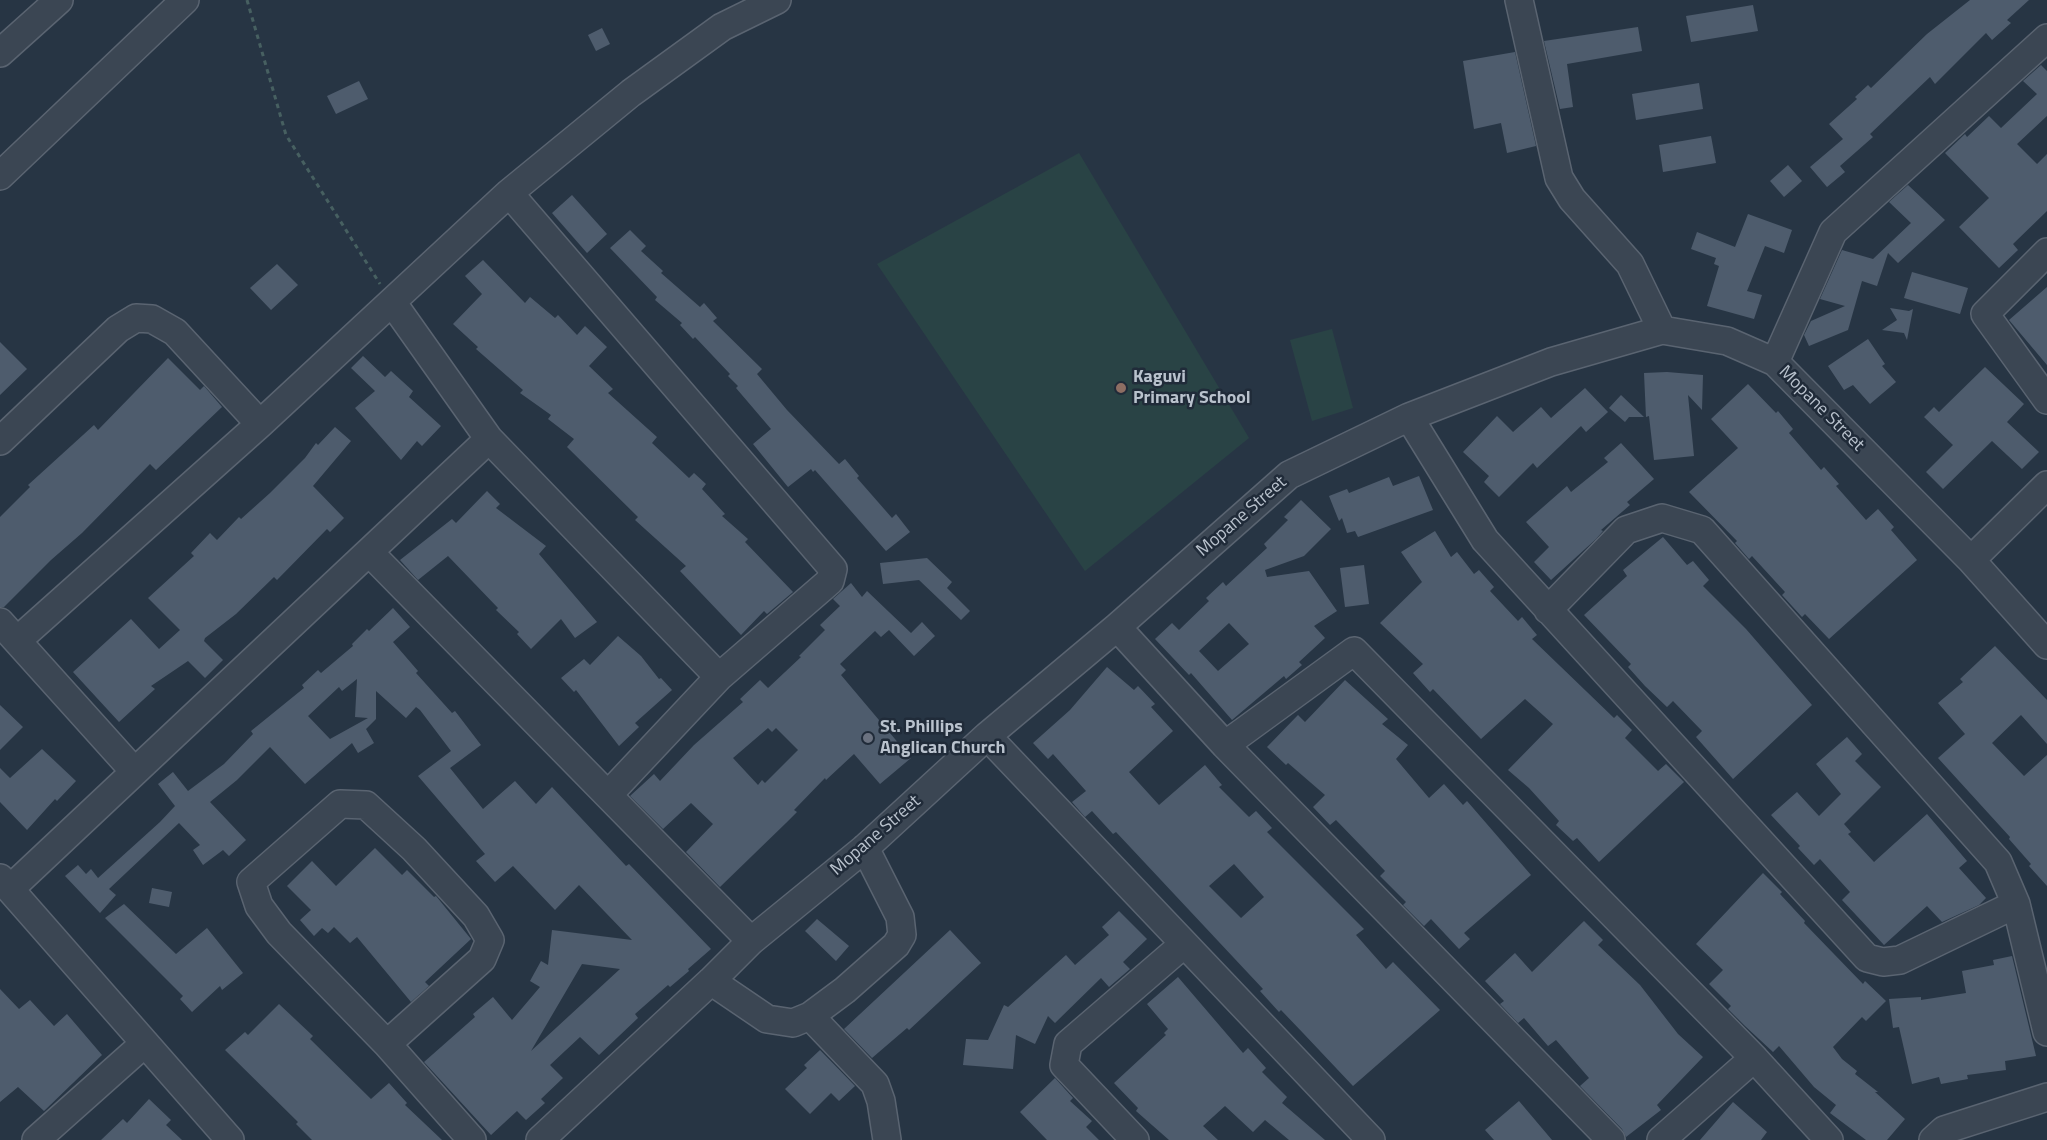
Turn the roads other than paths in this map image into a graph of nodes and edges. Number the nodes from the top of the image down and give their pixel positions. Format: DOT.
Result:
graph roads {
  1 [pos="59,0"];
  2 [pos="185,0"];
  3 [pos="777,0"];
  4 [pos="1519,0"];
  5 [pos="2047,38"];
  6 [pos="0,52"];
  7 [pos="0,176"];
  8 [pos="508,193"];
  9 [pos="2047,252"];
  10 [pos="392,302"];
  11 [pos="1662,330"];
  12 [pos="1775,363"];
  13 [pos="2047,400"];
  14 [pos="1409,417"];
  15 [pos="260,424"];
  16 [pos="489,439"];
  17 [pos="0,441"];
  18 [pos="2047,485"];
  19 [pos="369,552"];
  20 [pos="1971,560"];
  21 [pos="1548,610"];
  22 [pos="1118,627"];
  23 [pos="9,631"];
  24 [pos="2047,645"];
  25 [pos="719,677"];
  26 [pos="987,736"];
  27 [pos="1226,745"];
  28 [pos="134,771"];
  29 [pos="608,795"];
  30 [pos="865,848"];
  31 [pos="5,884"];
  32 [pos="2016,904"];
  33 [pos="751,941"];
  34 [pos="1184,944"];
  35 [pos="711,981"];
  36 [pos="810,1016"];
  37 [pos="2047,1032"];
  38 [pos="145,1043"];
  39 [pos="387,1044"];
  40 [pos="1754,1059"];
  41 [pos="2047,1097"];
  42 [pos="36,1140"];
  43 [pos="230,1140"];
  44 [pos="472,1140"];
  45 [pos="540,1140"];
  46 [pos="887,1140"];
  47 [pos="1135,1140"];
  48 [pos="1371,1140"];
  49 [pos="1611,1140"];
  50 [pos="1661,1140"];
  51 [pos="1829,1140"];
  52 [pos="1934,1140"];
  1 -- 6 [label="street"];
  2 -- 7 [label="street"];
  3 -- 8 [label="street"];
  4 -- 11 [label="street"];
  5 -- 12 [label="street"];
  8 -- 10 [label="street"];
  8 -- 25 [label="street"];
  9 -- 13 [label="street"];
  10 -- 15 [label="street"];
  10 -- 16 [label="street"];
  11 -- 12 [label="street, Mopane Street"];
  11 -- 14 [label="street, Mopane Street"];
  12 -- 20 [label="street, Mopane Street"];
  14 -- 21 [label="street"];
  14 -- 22 [label="street, Mopane Street"];
  15 -- 17 [label="street"];
  15 -- 23 [label="street"];
  16 -- 19 [label="street"];
  16 -- 25 [label="street"];
  18 -- 20 [label="street"];
  19 -- 28 [label="street"];
  19 -- 29 [label="street"];
  20 -- 24 [label="street, Mopane Street"];
  21 -- 32 [label="street"];
  21 -- 32 [label="street"];
  22 -- 26 [label="street, Mopane Street"];
  22 -- 27 [label="street"];
  23 -- 28 [label="street"];
  25 -- 29 [label="street"];
  26 -- 30 [label="street, Mopane Street"];
  26 -- 34 [label="street"];
  27 -- 40 [label="street"];
  27 -- 49 [label="street"];
  28 -- 31 [label="street"];
  29 -- 33 [label="street"];
  30 -- 33 [label="street, Mopane Street"];
  30 -- 36 [label="street"];
  31 -- 38 [label="street"];
  32 -- 37 [label="street"];
  33 -- 35 [label="street, Mopane Street"];
  34 -- 47 [label="street"];
  34 -- 48 [label="street"];
  35 -- 36 [label="street"];
  35 -- 45 [label="street, Mopane Street"];
  36 -- 46 [label="street"];
  38 -- 42 [label="street"];
  38 -- 43 [label="street"];
  39 -- 39 [label="street"];
  39 -- 44 [label="street"];
  40 -- 50 [label="street"];
  40 -- 51 [label="street"];
  41 -- 52 [label="street"];
}
